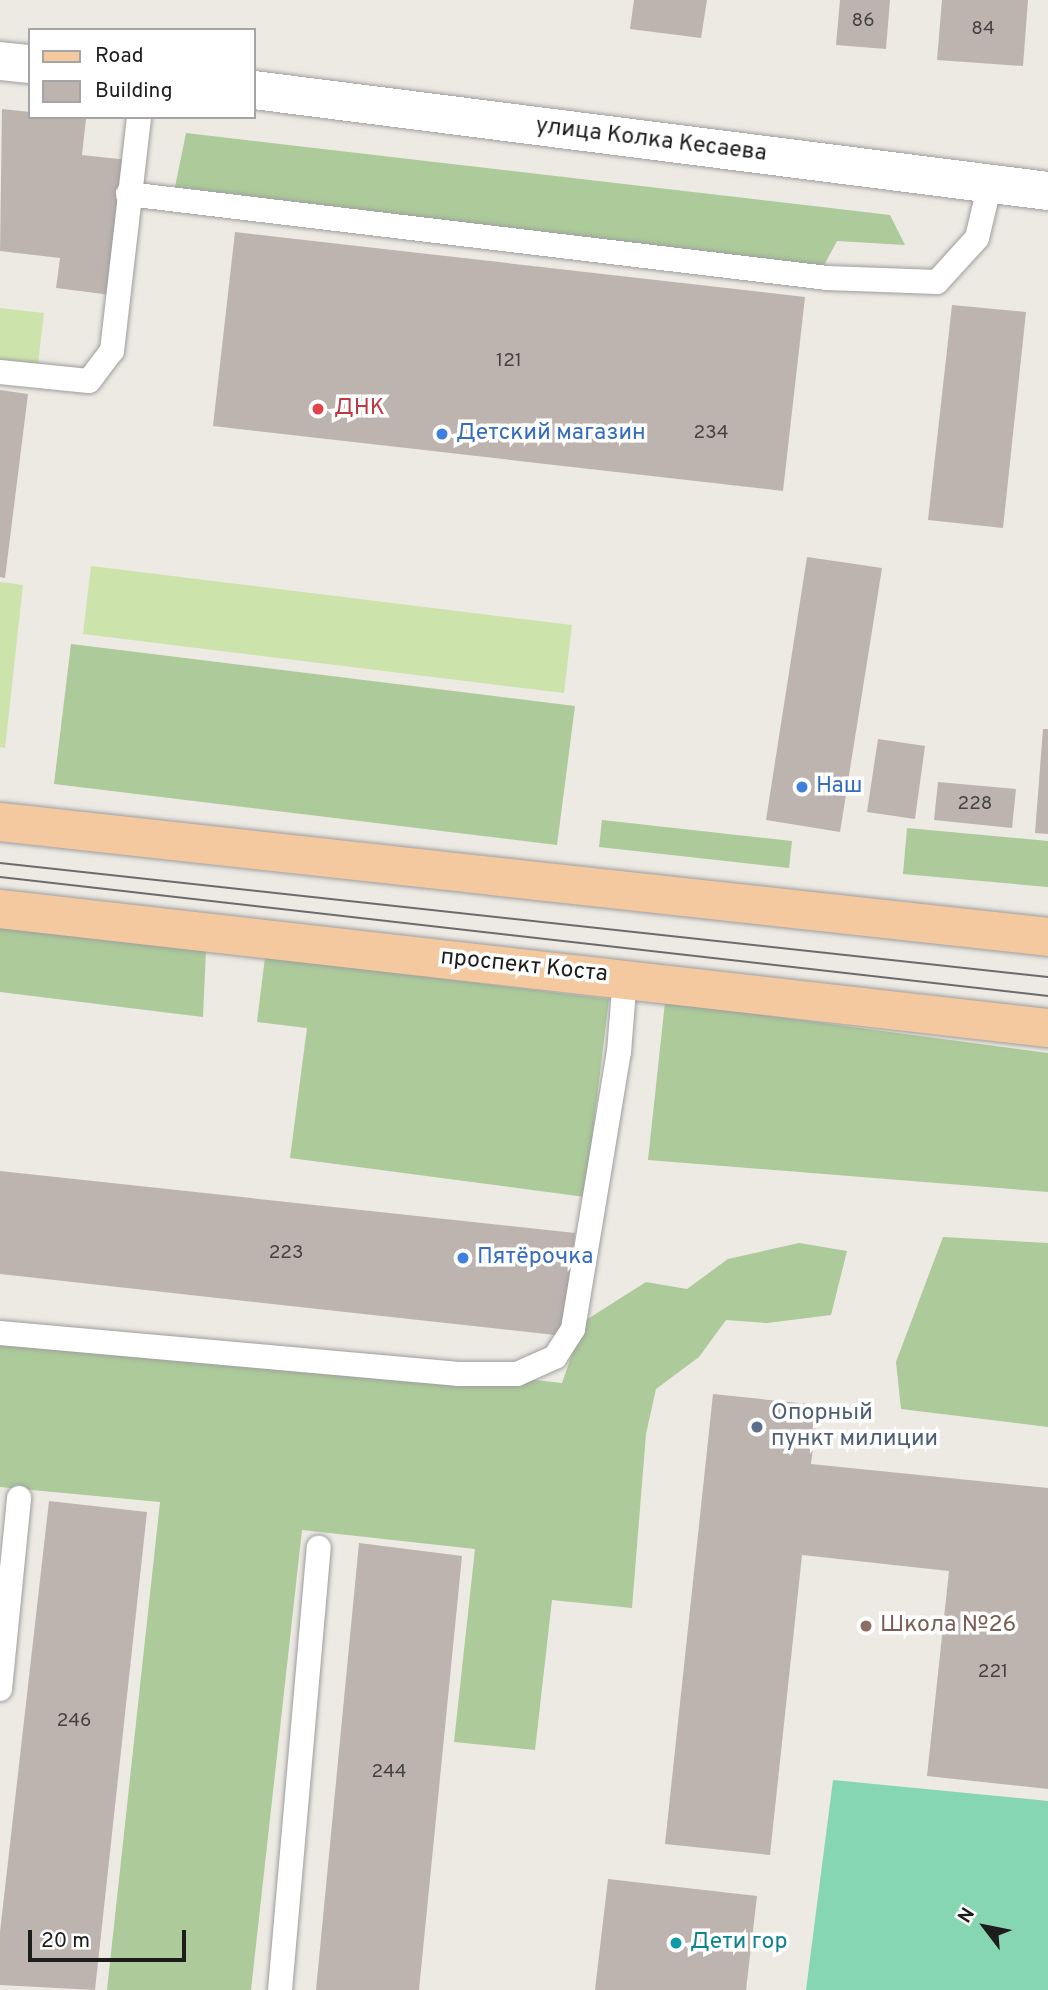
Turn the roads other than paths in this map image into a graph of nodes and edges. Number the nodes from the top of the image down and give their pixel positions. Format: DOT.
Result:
graph roads {
  1 [pos="0,61"];
  2 [pos="28,64"];
  3 [pos="256,90"];
  4 [pos="139,119"];
  5 [pos="990,184"];
  6 [pos="1048,191"];
  7 [pos="128,194"];
  8 [pos="0,372"];
  9 [pos="0,822"];
  10 [pos="0,909"];
  11 [pos="1048,937"];
  12 [pos="625,978"];
  13 [pos="1048,1028"];
  14 [pos="0,1333"];
  15 [pos="19,1498"];
  16 [pos="319,1548"];
  17 [pos="0,1689"];
  18 [pos="280,1990"];
  1 -- 2 [label="street"];
  3 -- 5 [label="street, улица Колка Кесаева"];
  4 -- 7 [label="lane"];
  5 -- 6 [label="street, улица Колка Кесаева"];
  5 -- 7 [label="lane"];
  7 -- 8 [label="lane"];
  9 -- 11 [label="main road"];
  10 -- 12 [label="main road, проспект Коста"];
  12 -- 13 [label="main road, проспект Коста"];
  12 -- 14 [label="lane"];
  15 -- 17 [label="lane"];
  16 -- 18 [label="lane"];
}
